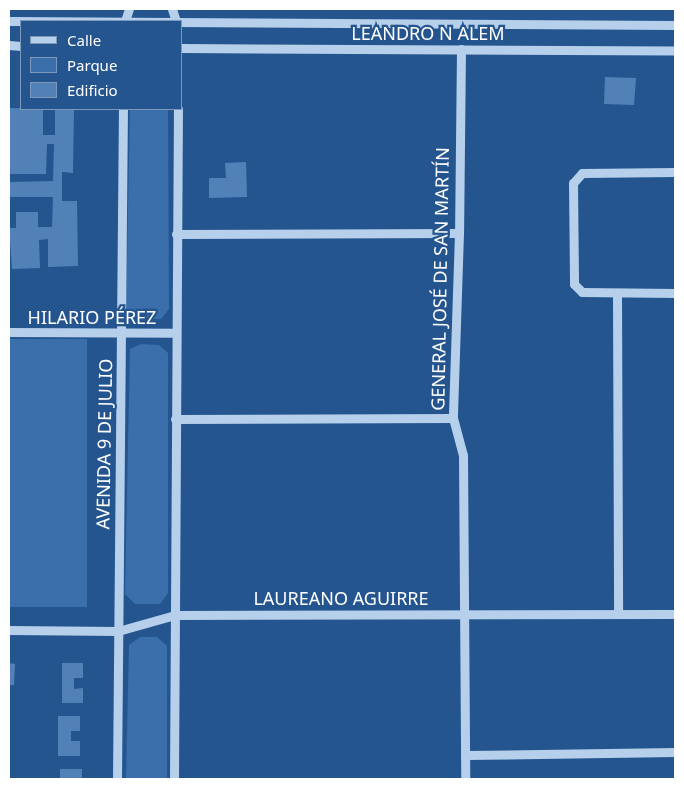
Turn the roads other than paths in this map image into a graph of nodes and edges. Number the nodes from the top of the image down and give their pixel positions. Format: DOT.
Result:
graph roads {
  1 [pos="182,21"];
  2 [pos="675,24"];
  3 [pos="182,48"];
  4 [pos="461,49"];
  5 [pos="675,51"];
  6 [pos="124,110"];
  7 [pos="178,110"];
  8 [pos="675,172"];
  9 [pos="459,233"];
  10 [pos="176,234"];
  11 [pos="617,293"];
  12 [pos="675,294"];
  13 [pos="9,332"];
  14 [pos="122,333"];
  15 [pos="176,334"];
  16 [pos="453,418"];
  17 [pos="175,419"];
  18 [pos="618,613"];
  19 [pos="464,614"];
  20 [pos="675,614"];
  21 [pos="175,615"];
  22 [pos="9,630"];
  23 [pos="118,631"];
  24 [pos="675,752"];
  25 [pos="465,755"];
  26 [pos="117,779"];
  27 [pos="174,779"];
  28 [pos="465,779"];
  1 -- 2 [label="street, LEANDRO N ALEM"];
  3 -- 4 [label="street, LEANDRO N ALEM"];
  4 -- 5 [label="street, LEANDRO N ALEM"];
  4 -- 9 [label="street, GENERAL JOSÉ DE SAN MARTÍN"];
  6 -- 14 [label="street, AVENIDA 9 DE JULIO"];
  7 -- 10 [label="street"];
  8 -- 11 [label="street"];
  9 -- 10 [label="street"];
  9 -- 16 [label="street, GENERAL JOSÉ DE SAN MARTÍN"];
  10 -- 15 [label="street"];
  11 -- 12 [label="street"];
  11 -- 18 [label="street"];
  13 -- 14 [label="street, HILARIO PÉREZ"];
  14 -- 15 [label="street, HILARIO PÉREZ"];
  14 -- 23 [label="street, AVENIDA 9 DE JULIO"];
  15 -- 17 [label="street"];
  16 -- 17 [label="street"];
  16 -- 19 [label="street, GENERAL JOSÉ DE SAN MARTÍN"];
  17 -- 21 [label="street"];
  18 -- 19 [label="street, LAUREANO AGUIRRE"];
  18 -- 20 [label="street, LAUREANO AGUIRRE"];
  19 -- 21 [label="street, LAUREANO AGUIRRE"];
  19 -- 25 [label="street, GENERAL JOSÉ DE SAN MARTÍN"];
  21 -- 23 [label="street, LAUREANO AGUIRRE"];
  21 -- 27 [label="street"];
  22 -- 23 [label="street, LAUREANO AGUIRRE"];
  23 -- 26 [label="street, AVENIDA 9 DE JULIO"];
  24 -- 25 [label="street"];
  25 -- 28 [label="street, GENERAL JOSÉ DE SAN MARTÍN"];
}
